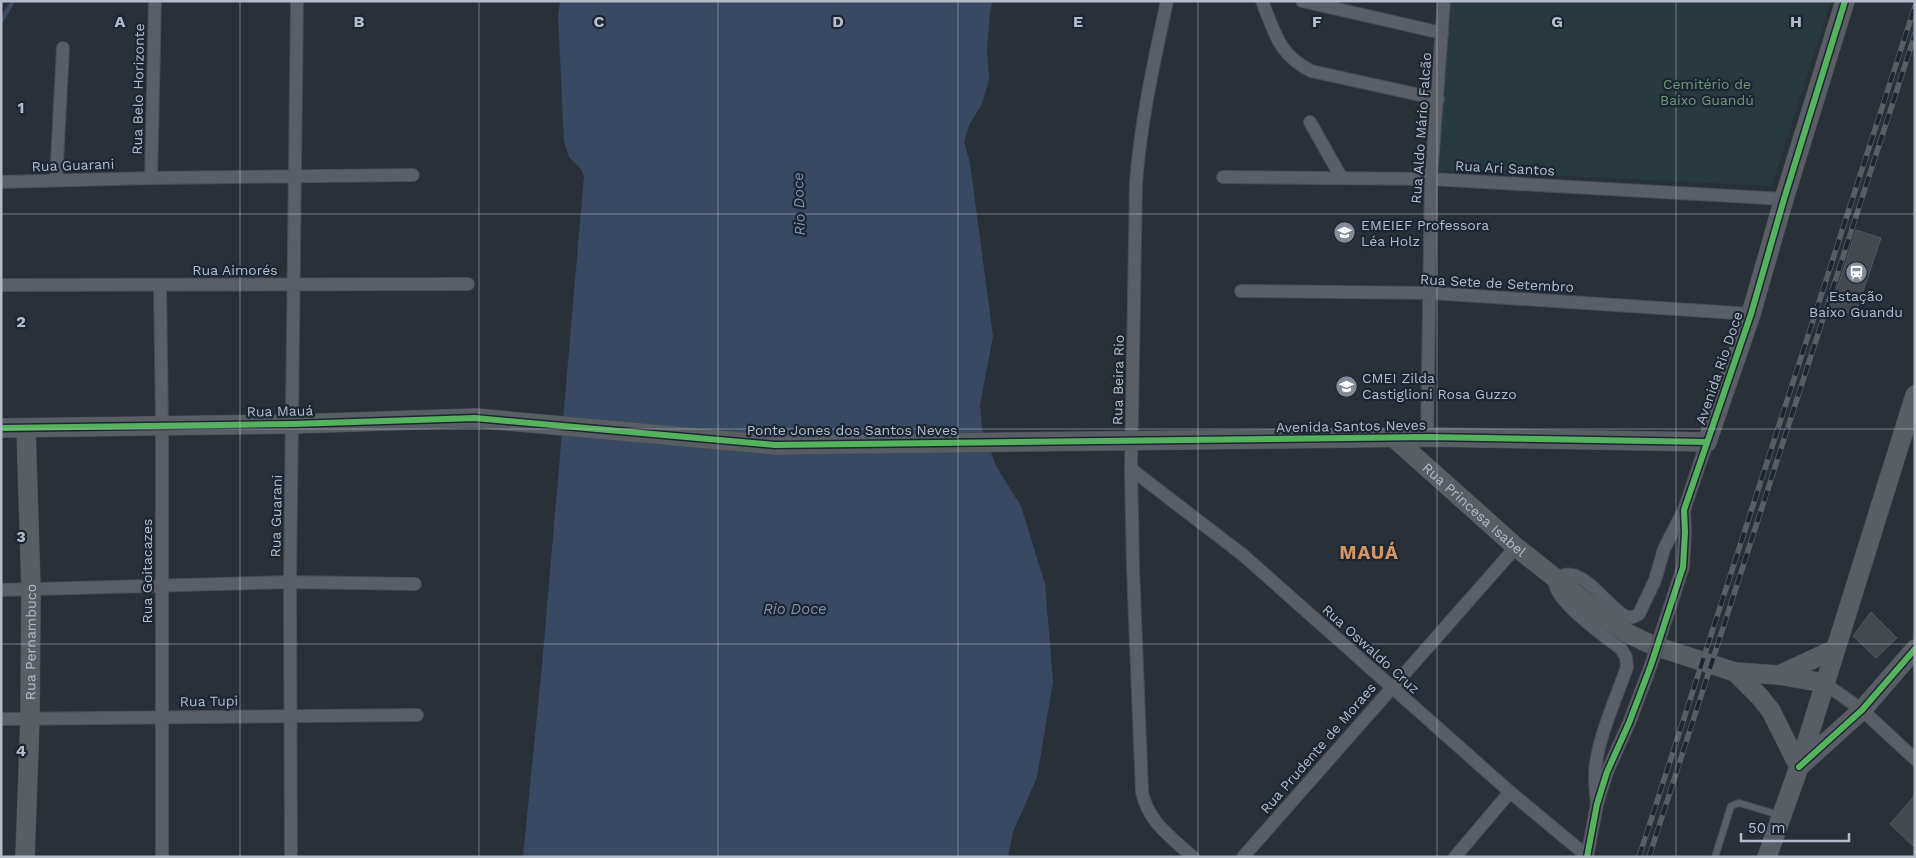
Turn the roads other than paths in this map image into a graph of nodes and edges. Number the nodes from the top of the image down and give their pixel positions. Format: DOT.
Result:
graph roads {
  1 [pos="155,1"];
  2 [pos="297,1"];
  3 [pos="1167,1"];
  4 [pos="1262,1"];
  5 [pos="1302,1"];
  6 [pos="1444,1"];
  7 [pos="1845,1"];
  8 [pos="1442,33"];
  9 [pos="63,48"];
  10 [pos="1438,99"];
  11 [pos="1310,122"];
  12 [pos="413,175"];
  13 [pos="296,176"];
  14 [pos="1223,177"];
  15 [pos="1341,177"];
  16 [pos="151,178"];
  17 [pos="1431,179"];
  18 [pos="56,180"];
  19 [pos="1,182"];
  20 [pos="1784,199"];
  21 [pos="295,284"];
  22 [pos="468,284"];
  23 [pos="160,285"];
  24 [pos="1,286"];
  25 [pos="1240,291"];
  26 [pos="1430,293"];
  27 [pos="1751,314"];
  28 [pos="1915,395"];
  29 [pos="293,424"];
  30 [pos="162,425"];
  31 [pos="558,426"];
  32 [pos="1,428"];
  33 [pos="26,428"];
  34 [pos="1393,437"];
  35 [pos="1427,437"];
  36 [pos="1132,442"];
  37 [pos="1707,442"];
  38 [pos="996,443"];
  39 [pos="1131,469"];
  40 [pos="1684,510"];
  41 [pos="1516,547"];
  42 [pos="1556,580"];
  43 [pos="290,582"];
  44 [pos="415,584"];
  45 [pos="163,587"];
  46 [pos="31,589"];
  47 [pos="1,590"];
  48 [pos="1835,649"];
  49 [pos="1915,649"];
  50 [pos="1735,672"];
  51 [pos="1779,675"];
  52 [pos="1824,683"];
  53 [pos="1392,687"];
  54 [pos="1862,710"];
  55 [pos="290,715"];
  56 [pos="417,715"];
  57 [pos="162,717"];
  58 [pos="30,718"];
  59 [pos="1,719"];
  60 [pos="1915,759"];
  61 [pos="1799,767"];
  62 [pos="1510,792"];
  63 [pos="1597,804"];
  64 [pos="1781,816"];
  65 [pos="1587,856"];
  66 [pos="24,857"];
  67 [pos="162,857"];
  68 [pos="291,857"];
  69 [pos="1193,857"];
  70 [pos="1243,857"];
  71 [pos="1455,857"];
  72 [pos="1715,857"];
  73 [pos="1767,857"];
  1 -- 16 [label="street, Rua Belo Horizonte"];
  2 -- 13 [label="street, Rua Guarani"];
  3 -- 36 [label="street, Rua Beira Rio"];
  4 -- 10 [label="street"];
  5 -- 8 [label="street"];
  6 -- 8 [label="street, Rua Aldo Mário Falcão"];
  7 -- 20 [label="street, Avenida Rio Doce"];
  8 -- 10 [label="street, Rua Aldo Mário Falcão"];
  9 -- 18 [label="street"];
  10 -- 17 [label="street, Rua Aldo Mário Falcão"];
  11 -- 15 [label="street"];
  12 -- 13 [label="street, Rua Guarani"];
  13 -- 16 [label="street, Rua Guarani"];
  13 -- 21 [label="street, Rua Guarani"];
  14 -- 15 [label="street, Rua Ari Santos"];
  15 -- 17 [label="street, Rua Ari Santos"];
  16 -- 18 [label="street, Rua Guarani"];
  17 -- 20 [label="street, Rua Ari Santos"];
  17 -- 26 [label="street, Rua Aldo Mário Falcão"];
  18 -- 19 [label="street, Rua Guarani"];
  20 -- 27 [label="street, Avenida Rio Doce"];
  21 -- 22 [label="street, Rua Aimorés"];
  21 -- 23 [label="street, Rua Aimorés"];
  21 -- 29 [label="street, Rua Guarani"];
  23 -- 24 [label="street, Rua Aimorés"];
  23 -- 30 [label="street, Rua Goitacazes"];
  25 -- 26 [label="street, Rua Sete de Setembro"];
  26 -- 27 [label="street, Rua Sete de Setembro"];
  26 -- 35 [label="street, Rua Aldo Mário Falcão"];
  27 -- 37 [label="street, Avenida Rio Doce"];
  28 -- 48 [label="street"];
  29 -- 30 [label="street, Rua Mauá"];
  29 -- 31 [label="street, Rua Mauá"];
  29 -- 43 [label="street, Rua Guarani"];
  30 -- 33 [label="street, Rua Mauá"];
  30 -- 45 [label="street, Rua Goitacazes"];
  31 -- 38 [label="street, Ponte Jones dos Santos Neves"];
  32 -- 33 [label="street, Rua Mauá"];
  33 -- 46 [label="street, Rua Pernambuco"];
  34 -- 35 [label="street, Avenida Santos Neves"];
  34 -- 36 [label="street, Avenida Santos Neves"];
  34 -- 41 [label="street, Rua Princesa Isabel"];
  35 -- 37 [label="street, Avenida Santos Neves"];
  36 -- 38 [label="street, Avenida Santos Neves"];
  36 -- 39 [label="street, Rua Beira Rio"];
  37 -- 40 [label="street, Avenida Rio Doce"];
  39 -- 53 [label="street, Rua Oswaldo Cruz"];
  39 -- 69 [label="street, Rua Beira Rio"];
  40 -- 42 [label="street"];
  40 -- 63 [label="street, Avenida Rio Doce, bridge"];
  41 -- 42 [label="street, Rua Princesa Isabel"];
  41 -- 53 [label="street, Rua Prudente de Moraes"];
  42 -- 50 [label="street, Rua Princesa Isabel"];
  42 -- 63 [label="street"];
  43 -- 44 [label="street"];
  43 -- 45 [label="street"];
  43 -- 55 [label="street, Rua Guarani"];
  45 -- 46 [label="street"];
  45 -- 57 [label="street, Rua Goitacazes"];
  46 -- 47 [label="street"];
  46 -- 58 [label="street, Rua Pernambuco"];
  48 -- 51 [label="street"];
  48 -- 52 [label="street"];
  49 -- 54 [label="street"];
  50 -- 51 [label="street"];
  50 -- 61 [label="street"];
  51 -- 52 [label="street"];
  52 -- 54 [label="street"];
  52 -- 61 [label="street"];
  53 -- 62 [label="street, Rua Oswaldo Cruz"];
  53 -- 70 [label="street, Rua Prudente de Moraes"];
  54 -- 60 [label="street"];
  54 -- 61 [label="street"];
  55 -- 56 [label="street, Rua Tupi"];
  55 -- 57 [label="street, Rua Tupi"];
  55 -- 68 [label="street, Rua Guarani"];
  57 -- 58 [label="street, Rua Tupi"];
  57 -- 67 [label="street, Rua Goitacazes"];
  58 -- 59 [label="street, Rua Tupi"];
  58 -- 66 [label="street, Rua Pernambuco"];
  61 -- 64 [label="street"];
  62 -- 65 [label="street, Rua Oswaldo Cruz"];
  62 -- 71 [label="street"];
  63 -- 65 [label="street, Avenida Rio Doce"];
  64 -- 72 [label="lane"];
  64 -- 73 [label="street"];
}
